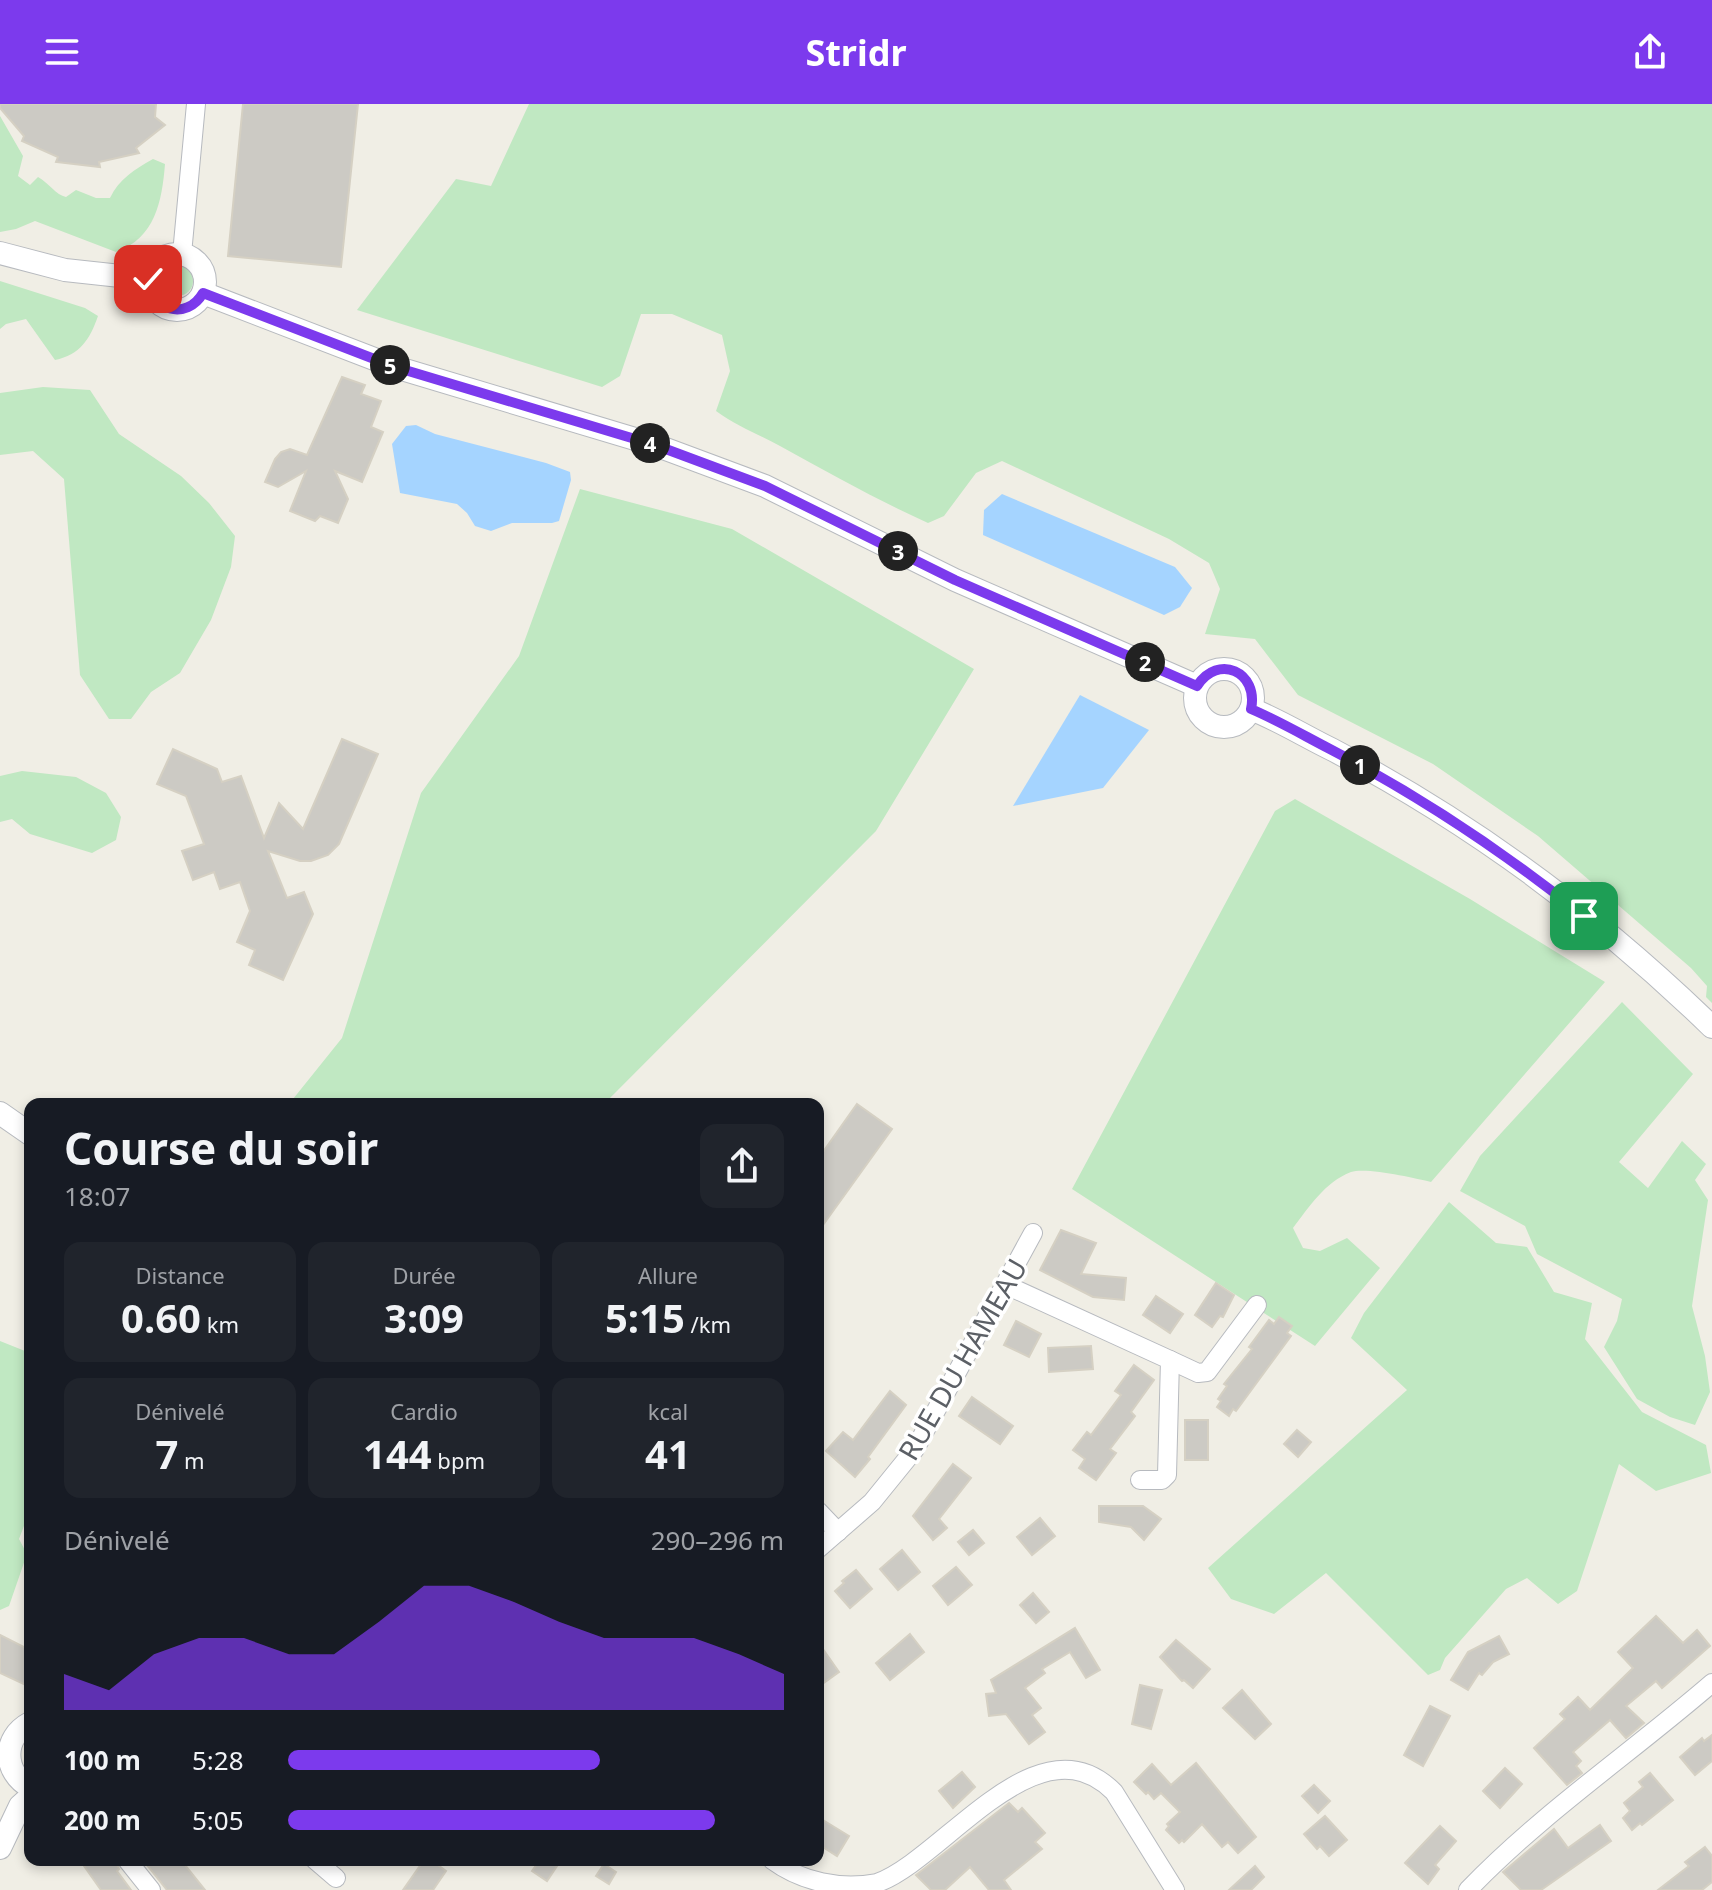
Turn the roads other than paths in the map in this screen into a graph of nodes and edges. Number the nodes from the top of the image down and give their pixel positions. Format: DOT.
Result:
graph roads {
  1 [pos="196,104"];
  2 [pos="0,253"];
  3 [pos="182,254"];
  4 [pos="148,279"];
  5 [pos="203,293"];
  6 [pos="1197,686"];
  7 [pos="1251,709"];
  8 [pos="1712,1027"];
  9 [pos="0,1113"];
  10 [pos="24,1130"];
  11 [pos="1033,1233"];
  12 [pos="1006,1285"];
  13 [pos="1257,1305"];
  14 [pos="1170,1360"];
  15 [pos="1140,1480"];
  16 [pos="824,1517"];
  17 [pos="838,1532"];
  18 [pos="824,1544"];
  19 [pos="1712,1683"];
  20 [pos="24,1728"];
  21 [pos="24,1791"];
  22 [pos="24,1795"];
  23 [pos="0,1848"];
  24 [pos="132,1866"];
  25 [pos="322,1866"];
  26 [pos="782,1866"];
  27 [pos="336,1878"];
  28 [pos="151,1890"];
  29 [pos="1175,1890"];
  30 [pos="1468,1890"];
  1 -- 3 [label="street"];
  2 -- 4 [label="street"];
  3 -- 4 [label="street"];
  3 -- 5 [label="street"];
  4 -- 5 [label="street"];
  5 -- 6 [label="street"];
  6 -- 7 [label="street"];
  6 -- 7 [label="street"];
  7 -- 8 [label="street"];
  9 -- 10 [label="street"];
  11 -- 12 [label="street, RUE DU HAMEAU"];
  12 -- 14 [label="street"];
  12 -- 17 [label="street, RUE DU HAMEAU"];
  13 -- 14 [label="street"];
  14 -- 15 [label="street"];
  16 -- 17 [label="street"];
  17 -- 18 [label="street, RUE DU HAMEAU"];
  19 -- 30 [label="street"];
  20 -- 21 [label="street"];
  22 -- 23 [label="street"];
  24 -- 28 [label="street"];
  25 -- 27 [label="street"];
  26 -- 29 [label="street"];
}
